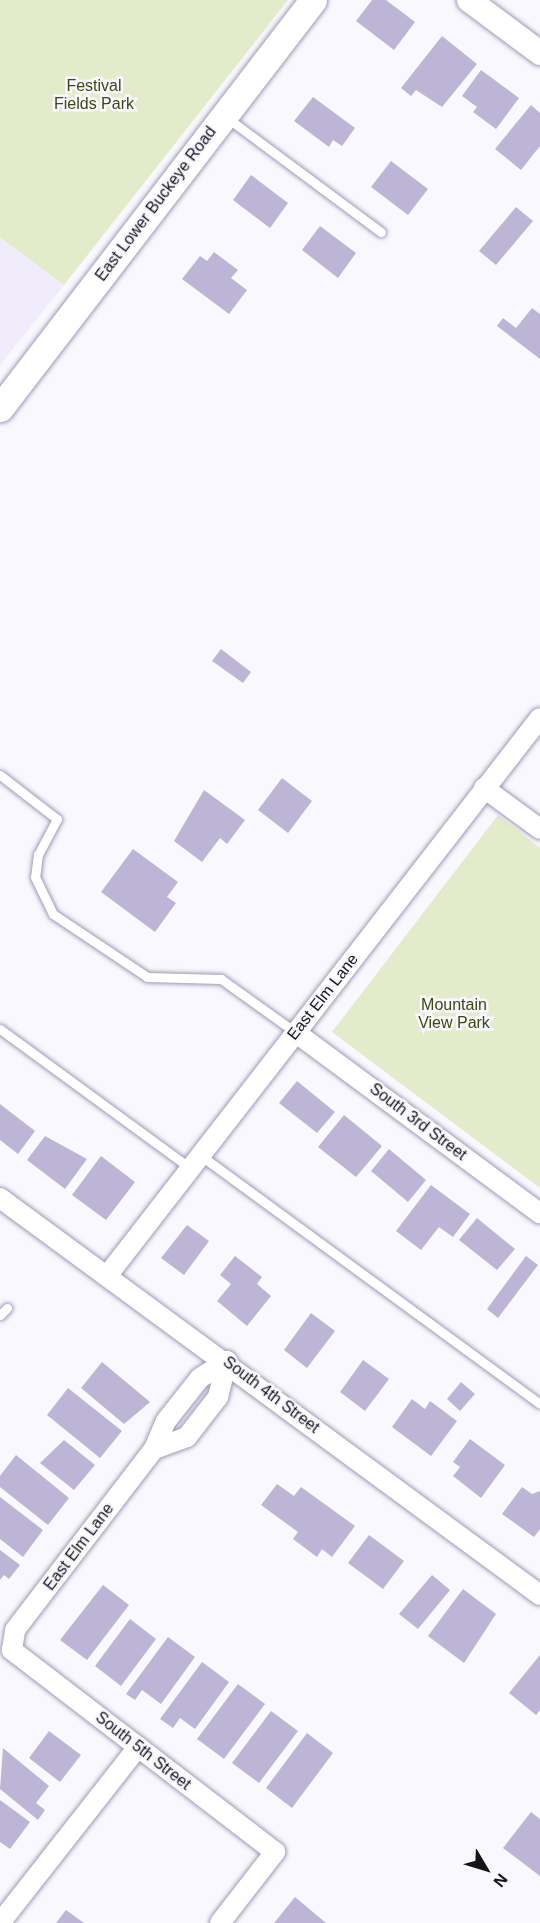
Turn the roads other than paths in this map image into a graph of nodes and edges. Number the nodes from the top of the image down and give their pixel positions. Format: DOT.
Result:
graph roads {
  1 [pos="313,0"];
  2 [pos="469,0"];
  3 [pos="540,53"];
  4 [pos="224,115"];
  5 [pos="381,232"];
  6 [pos="0,408"];
  7 [pos="540,718"];
  8 [pos="0,775"];
  9 [pos="484,788"];
  10 [pos="540,829"];
  11 [pos="0,1029"];
  12 [pos="296,1032"];
  13 [pos="195,1162"];
  14 [pos="0,1198"];
  15 [pos="540,1213"];
  16 [pos="107,1276"];
  17 [pos="227,1361"];
  18 [pos="540,1404"];
  19 [pos="540,1595"];
  20 [pos="12,1650"];
  21 [pos="138,1747"];
  22 [pos="0,1923"];
  23 [pos="220,1923"];
  1 -- 4 [label="main road, East Lower Buckeye Road"];
  2 -- 3 [label="street"];
  4 -- 5 [label="lane"];
  4 -- 6 [label="main road, East Lower Buckeye Road"];
  7 -- 9 [label="street, East Elm Lane"];
  8 -- 12 [label="lane"];
  9 -- 10 [label="street"];
  9 -- 12 [label="street, East Elm Lane"];
  11 -- 13 [label="lane"];
  12 -- 13 [label="street, East Elm Lane"];
  12 -- 15 [label="street, South 3rd Street"];
  13 -- 16 [label="street, East Elm Lane"];
  13 -- 18 [label="lane"];
  14 -- 16 [label="street, South 4th Street"];
  16 -- 17 [label="street, South 4th Street"];
  17 -- 19 [label="street, South 4th Street"];
  17 -- 20 [label="street, East Elm Lane"];
  20 -- 21 [label="street, South 5th Street"];
  21 -- 22 [label="street"];
  21 -- 23 [label="street, South 5th Street"];
}
